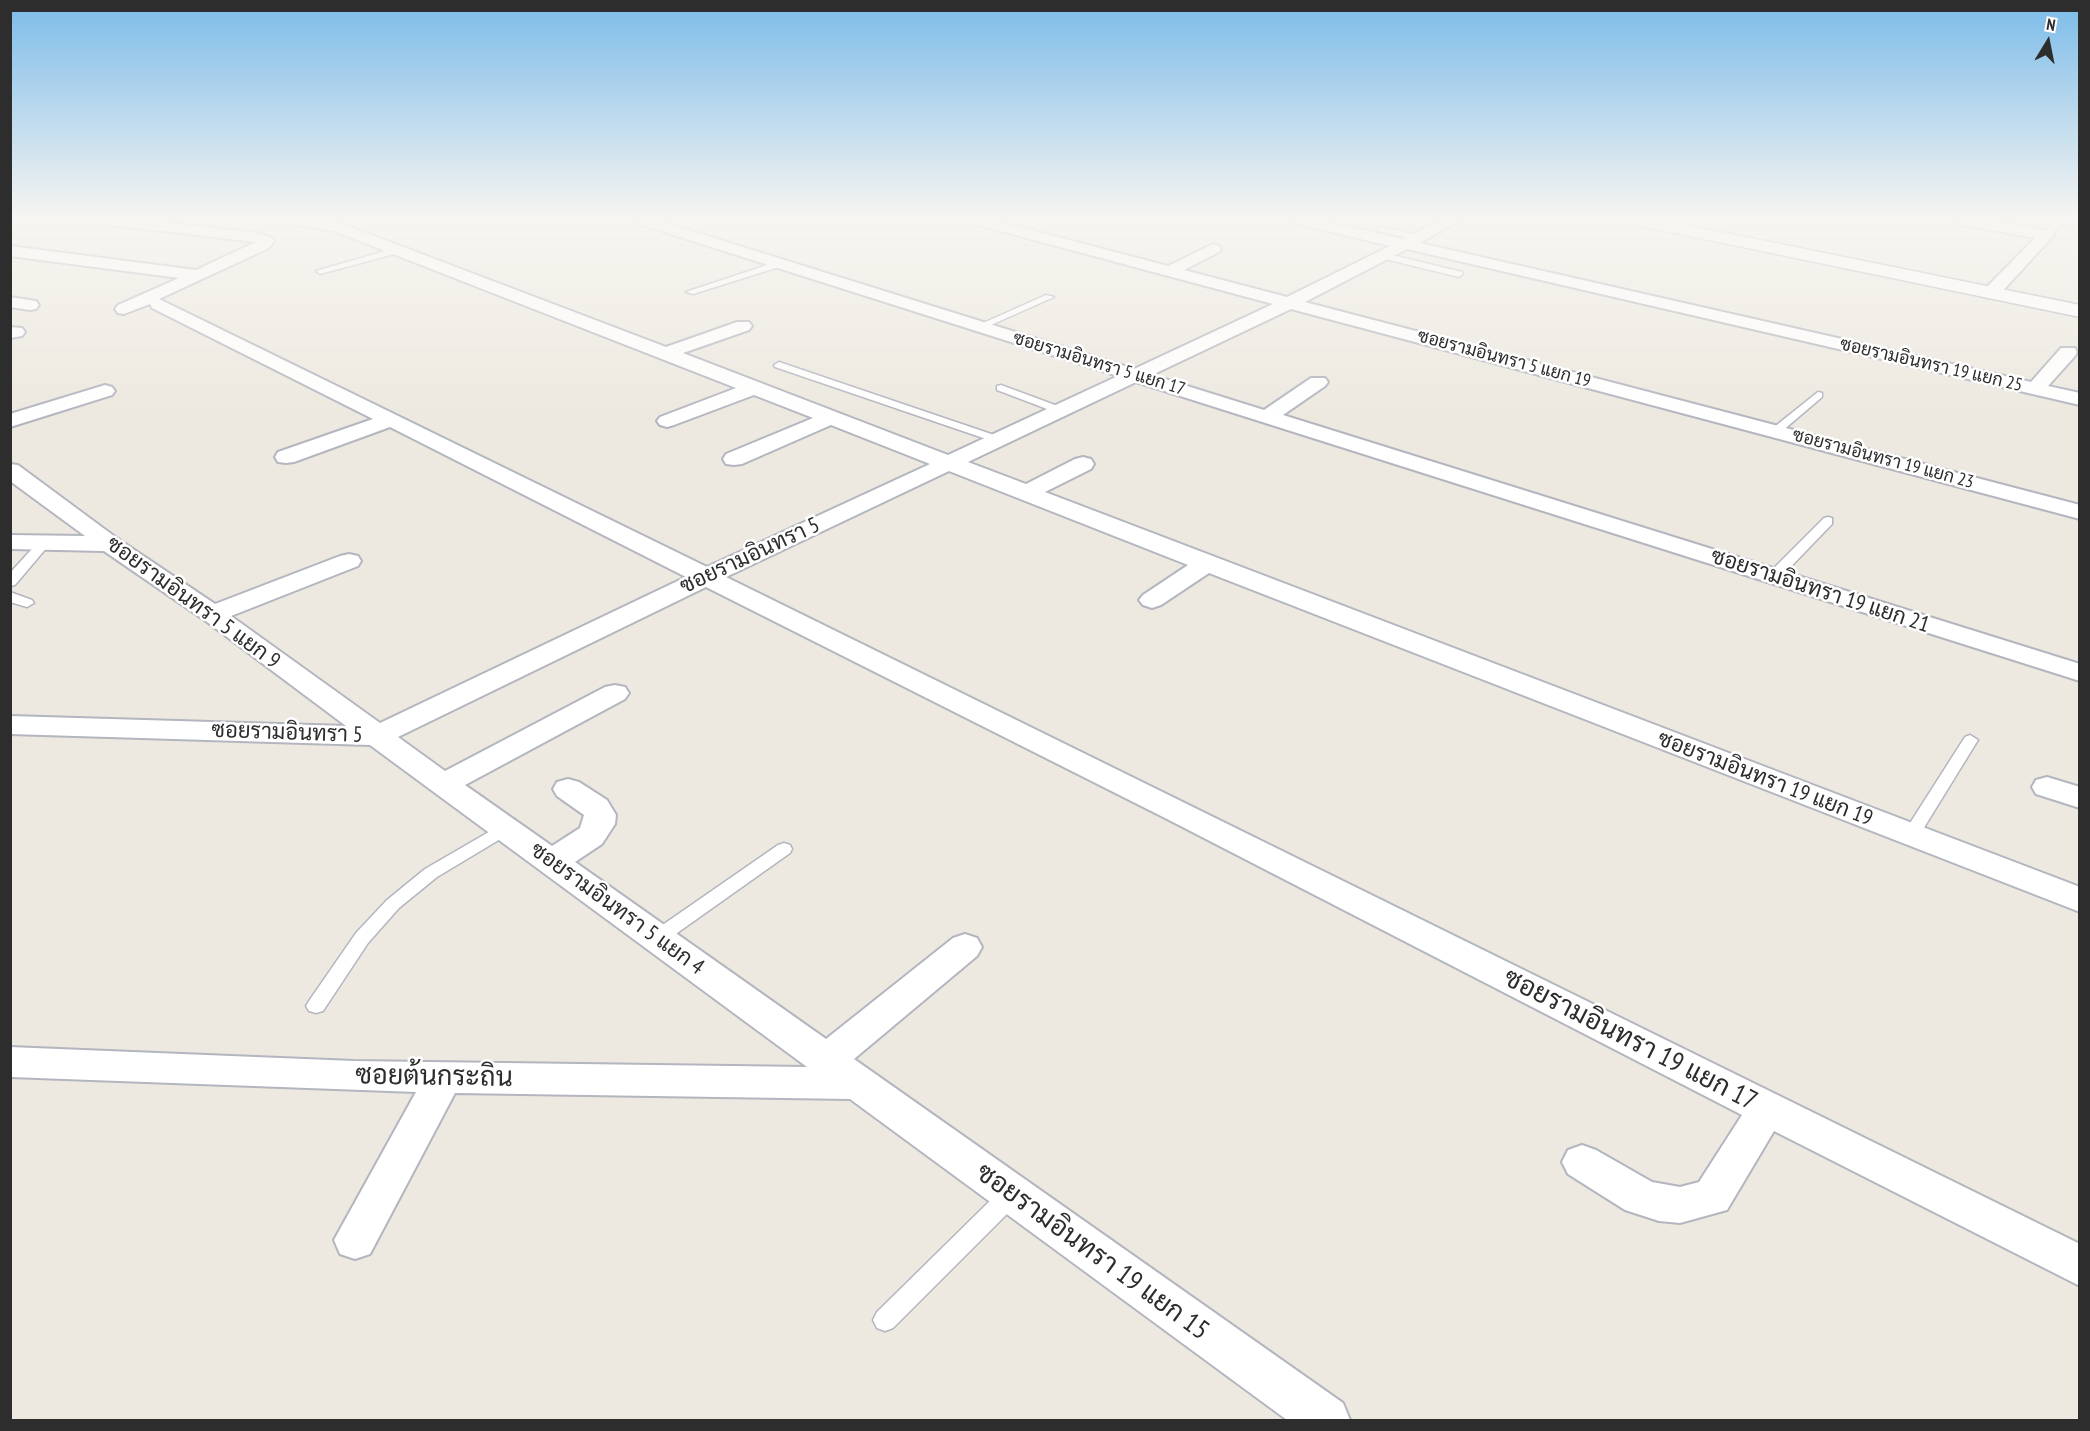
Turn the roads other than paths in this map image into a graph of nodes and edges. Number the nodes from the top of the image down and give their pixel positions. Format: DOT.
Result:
graph roads {
  1 [pos="173,286"];
  2 [pos="493,286"];
  3 [pos="710,286"];
  4 [pos="848,286"];
  5 [pos="1225,286"];
  6 [pos="1322,286"];
  7 [pos="1596,286"];
  8 [pos="1956,286"];
  9 [pos="1998,286"];
  10 [pos="690,292"];
  11 [pos="1991,293"];
  12 [pos="1049,297"];
  13 [pos="10,302"];
  14 [pos="1289,303"];
  15 [pos="158,304"];
  16 [pos="30,305"];
  17 [pos="124,309"];
  18 [pos="2079,311"];
  19 [pos="743,326"];
  20 [pos="979,327"];
  21 [pos="666,352"];
  22 [pos="2068,352"];
  23 [pos="779,365"];
  24 [pos="1132,375"];
  25 [pos="1318,382"];
  26 [pos="756,387"];
  27 [pos="1001,388"];
  28 [pos="2035,388"];
  29 [pos="105,391"];
  30 [pos="1818,395"];
  31 [pos="2079,399"];
  32 [pos="1687,407"];
  33 [pos="1059,410"];
  34 [pos="1268,416"];
  35 [pos="832,417"];
  36 [pos="390,420"];
  37 [pos="10,421"];
  38 [pos="667,421"];
  39 [pos="1776,430"];
  40 [pos="996,439"];
  41 [pos="286,457"];
  42 [pos="734,459"];
  43 [pos="949,463"];
  44 [pos="1083,464"];
  45 [pos="10,470"];
  46 [pos="1026,493"];
  47 [pos="1562,508"];
  48 [pos="2079,512"];
  49 [pos="1828,521"];
  50 [pos="10,542"];
  51 [pos="44,543"];
  52 [pos="110,544"];
  53 [pos="348,561"];
  54 [pos="1207,564"];
  55 [pos="706,577"];
  56 [pos="1773,577"];
  57 [pos="10,582"];
  58 [pos="10,596"];
  59 [pos="1152,600"];
  60 [pos="27,603"];
  61 [pos="212,615"];
  62 [pos="2079,673"];
  63 [pos="615,693"];
  64 [pos="10,725"];
  65 [pos="377,736"];
  66 [pos="1970,741"];
  67 [pos="442,784"];
  68 [pos="2047,787"];
  69 [pos="568,789"];
  70 [pos="2079,798"];
  71 [pos="506,828"];
  72 [pos="1911,835"];
  73 [pos="784,849"];
  74 [pos="552,862"];
  75 [pos="2079,900"];
  76 [pos="657,938"];
  77 [pos="965,946"];
  78 [pos="316,1006"];
  79 [pos="10,1062"];
  80 [pos="842,1072"];
  81 [pos="444,1077"];
  82 [pos="1767,1109"];
  83 [pos="1582,1161"];
  84 [pos="1012,1194"];
  85 [pos="355,1240"];
  86 [pos="2079,1266"];
  87 [pos="885,1320"];
  88 [pos="1326,1420"];
  1 -- 17 [label="street"];
  2 -- 21 [label="street, ซอยรามอินทรา 19 แยก 19"];
  3 -- 10 [label="lane"];
  4 -- 20 [label="street, ซอยรามอินทรา 5 แยก 17"];
  5 -- 14 [label="street, ซอยรามอินทรา 5 แยก 19"];
  6 -- 14 [label="street, ซอยรามอินทรา 5"];
  7 -- 28 [label="street, ซอยรามอินทรา 19 แยก 25"];
  8 -- 11 [label="street"];
  9 -- 11 [label="street"];
  11 -- 18 [label="street"];
  12 -- 20 [label="lane"];
  13 -- 16 [label="street"];
  14 -- 24 [label="street, ซอยรามอินทรา 5"];
  14 -- 32 [label="street, ซอยรามอินทรา 5 แยก 19"];
  15 -- 36 [label="street, ซอยรามอินทรา 19 แยก 17"];
  19 -- 21 [label="street"];
  20 -- 24 [label="street, ซอยรามอินทรา 5 แยก 17"];
  21 -- 26 [label="street, ซอยรามอินทรา 19 แยก 19"];
  22 -- 28 [label="street"];
  23 -- 40 [label="lane"];
  24 -- 33 [label="street, ซอยรามอินทรา 5"];
  24 -- 34 [label="street, ซอยรามอินทรา 5 แยก 17"];
  25 -- 34 [label="street"];
  26 -- 35 [label="street, ซอยรามอินทรา 19 แยก 19"];
  26 -- 38 [label="street"];
  27 -- 33 [label="lane"];
  28 -- 31 [label="street, ซอยรามอินทรา 19 แยก 25"];
  29 -- 37 [label="street"];
  30 -- 39 [label="lane"];
  32 -- 39 [label="street, ซอยรามอินทรา 19 แยก 23"];
  33 -- 40 [label="street, ซอยรามอินทรา 5"];
  34 -- 47 [label="street, ซอยรามอินทรา 5 แยก 17"];
  35 -- 42 [label="street"];
  35 -- 43 [label="street, ซอยรามอินทรา 19 แยก 19"];
  36 -- 41 [label="street"];
  36 -- 55 [label="street, ซอยรามอินทรา 19 แยก 17"];
  39 -- 48 [label="street, ซอยรามอินทรา 19 แยก 23"];
  40 -- 43 [label="street, ซอยรามอินทรา 5"];
  43 -- 46 [label="street, ซอยรามอินทรา 19 แยก 19"];
  43 -- 55 [label="street, ซอยรามอินทรา 5"];
  44 -- 46 [label="street"];
  45 -- 52 [label="street, ซอยรามอินทรา 5 แยก 9"];
  46 -- 54 [label="street, ซอยรามอินทรา 19 แยก 19"];
  47 -- 56 [label="street, ซอยรามอินทรา 19 แยก 21"];
  49 -- 56 [label="lane"];
  50 -- 51 [label="street"];
  51 -- 52 [label="street"];
  51 -- 57 [label="lane"];
  52 -- 61 [label="street, ซอยรามอินทรา 5 แยก 9"];
  53 -- 61 [label="street"];
  54 -- 59 [label="street"];
  54 -- 72 [label="street, ซอยรามอินทรา 19 แยก 19"];
  55 -- 65 [label="street, ซอยรามอินทรา 5"];
  55 -- 82 [label="street, ซอยรามอินทรา 19 แยก 17"];
  56 -- 62 [label="street, ซอยรามอินทรา 19 แยก 21"];
  58 -- 60 [label="lane"];
  61 -- 65 [label="street, ซอยรามอินทรา 5 แยก 9"];
  63 -- 67 [label="street"];
  64 -- 65 [label="street, ซอยรามอินทรา 5"];
  65 -- 67 [label="street, ซอยรามอินทรา 5 แยก 4"];
  66 -- 72 [label="lane"];
  67 -- 71 [label="street, ซอยรามอินทรา 5 แยก 4"];
  68 -- 70 [label="street"];
  69 -- 74 [label="street"];
  71 -- 74 [label="street, ซอยรามอินทรา 5 แยก 4"];
  71 -- 78 [label="lane"];
  72 -- 75 [label="street, ซอยรามอินทรา 19 แยก 19"];
  73 -- 76 [label="lane"];
  74 -- 76 [label="street, ซอยรามอินทรา 5 แยก 4"];
  76 -- 80 [label="street, ซอยรามอินทรา 5 แยก 4"];
  77 -- 80 [label="street"];
  79 -- 81 [label="street, ซอยต้นกระถิน"];
  80 -- 81 [label="street, ซอยต้นกระถิน"];
  80 -- 84 [label="street, ซอยรามอินทรา 19 แยก 15"];
  81 -- 85 [label="street"];
  82 -- 83 [label="street"];
  82 -- 86 [label="street, ซอยรามอินทรา 19 แยก 17"];
  84 -- 87 [label="lane"];
  84 -- 88 [label="street, ซอยรามอินทรา 19 แยก 15"];
}
